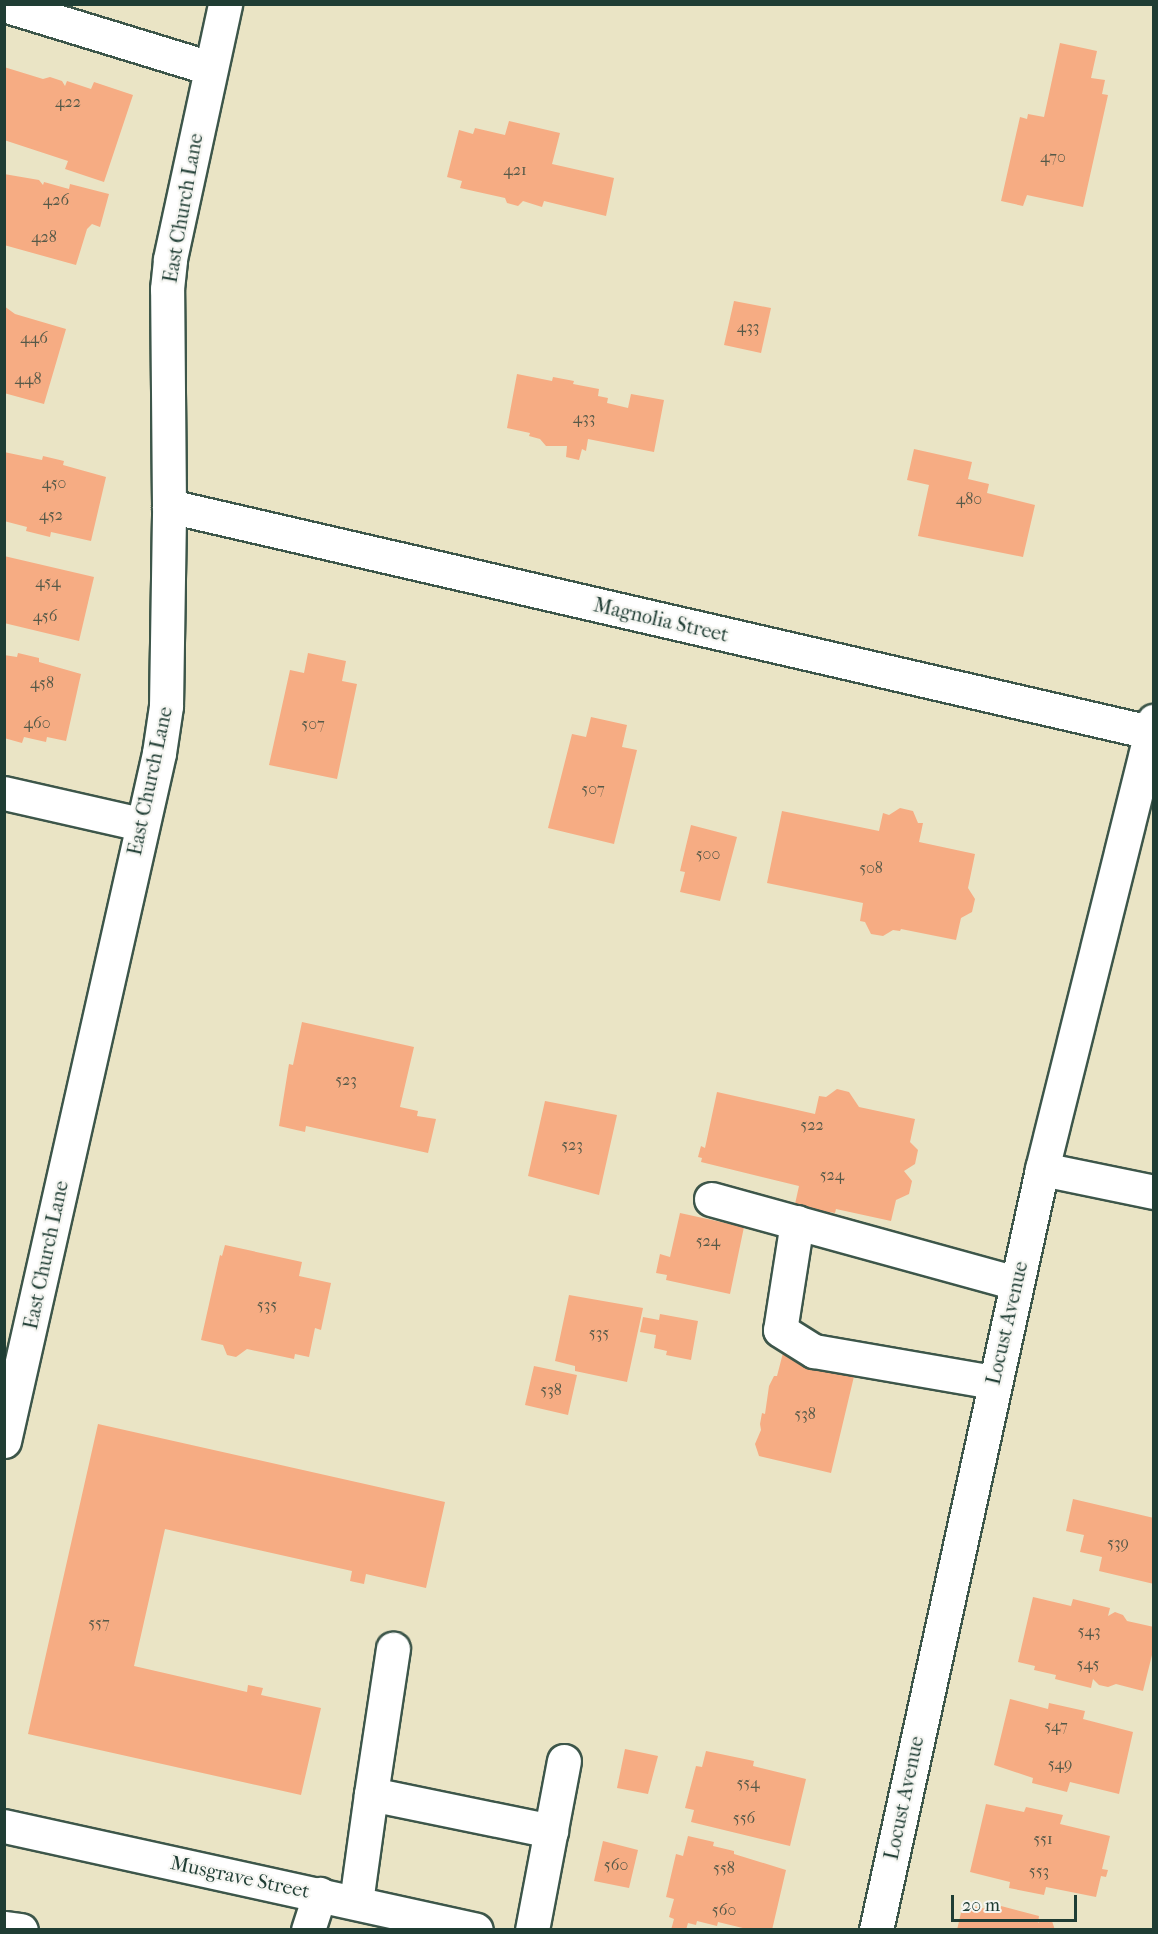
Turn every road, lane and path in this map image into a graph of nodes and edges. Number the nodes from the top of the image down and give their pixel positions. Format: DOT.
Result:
graph roads {
  1 [pos="225,4"];
  2 [pos="4,5"];
  3 [pos="210,68"];
  4 [pos="169,507"];
  5 [pos="1153,729"];
  6 [pos="4,793"];
  7 [pos="141,824"];
  8 [pos="1042,1169"];
  9 [pos="1154,1192"];
  10 [pos="711,1199"];
  11 [pos="797,1222"];
  12 [pos="1016,1283"];
  13 [pos="994,1382"];
  14 [pos="4,1441"];
  15 [pos="393,1649"];
  16 [pos="564,1761"];
  17 [pos="372,1794"];
  18 [pos="4,1826"];
  19 [pos="551,1831"];
  20 [pos="320,1894"];
  21 [pos="356,1902"];
  22 [pos="4,1928"];
  23 [pos="21,1929"];
  24 [pos="308,1929"];
  25 [pos="476,1929"];
  26 [pos="532,1929"];
  27 [pos="876,1929"];
  1 -- 3 [label="street, East Church Lane"];
  2 -- 3 [label="street"];
  3 -- 4 [label="street, East Church Lane"];
  4 -- 5 [label="street, Magnolia Street"];
  4 -- 7 [label="street, East Church Lane"];
  5 -- 8 [label="street, Locust Avenue"];
  6 -- 7 [label="street"];
  7 -- 14 [label="street, East Church Lane"];
  8 -- 9 [label="street"];
  8 -- 12 [label="street, Locust Avenue"];
  10 -- 11 [label="street"];
  11 -- 12 [label="street"];
  11 -- 13 [label="street"];
  12 -- 13 [label="street, Locust Avenue"];
  13 -- 27 [label="street, Locust Avenue"];
  15 -- 17 [label="street"];
  16 -- 19 [label="street"];
  17 -- 19 [label="street"];
  17 -- 21 [label="street"];
  18 -- 20 [label="street, Musgrave Street"];
  19 -- 26 [label="street"];
  20 -- 21 [label="street, Musgrave Street"];
  20 -- 24 [label="street"];
  21 -- 25 [label="street, Musgrave Street"];
  22 -- 23 [label="street"];
}
